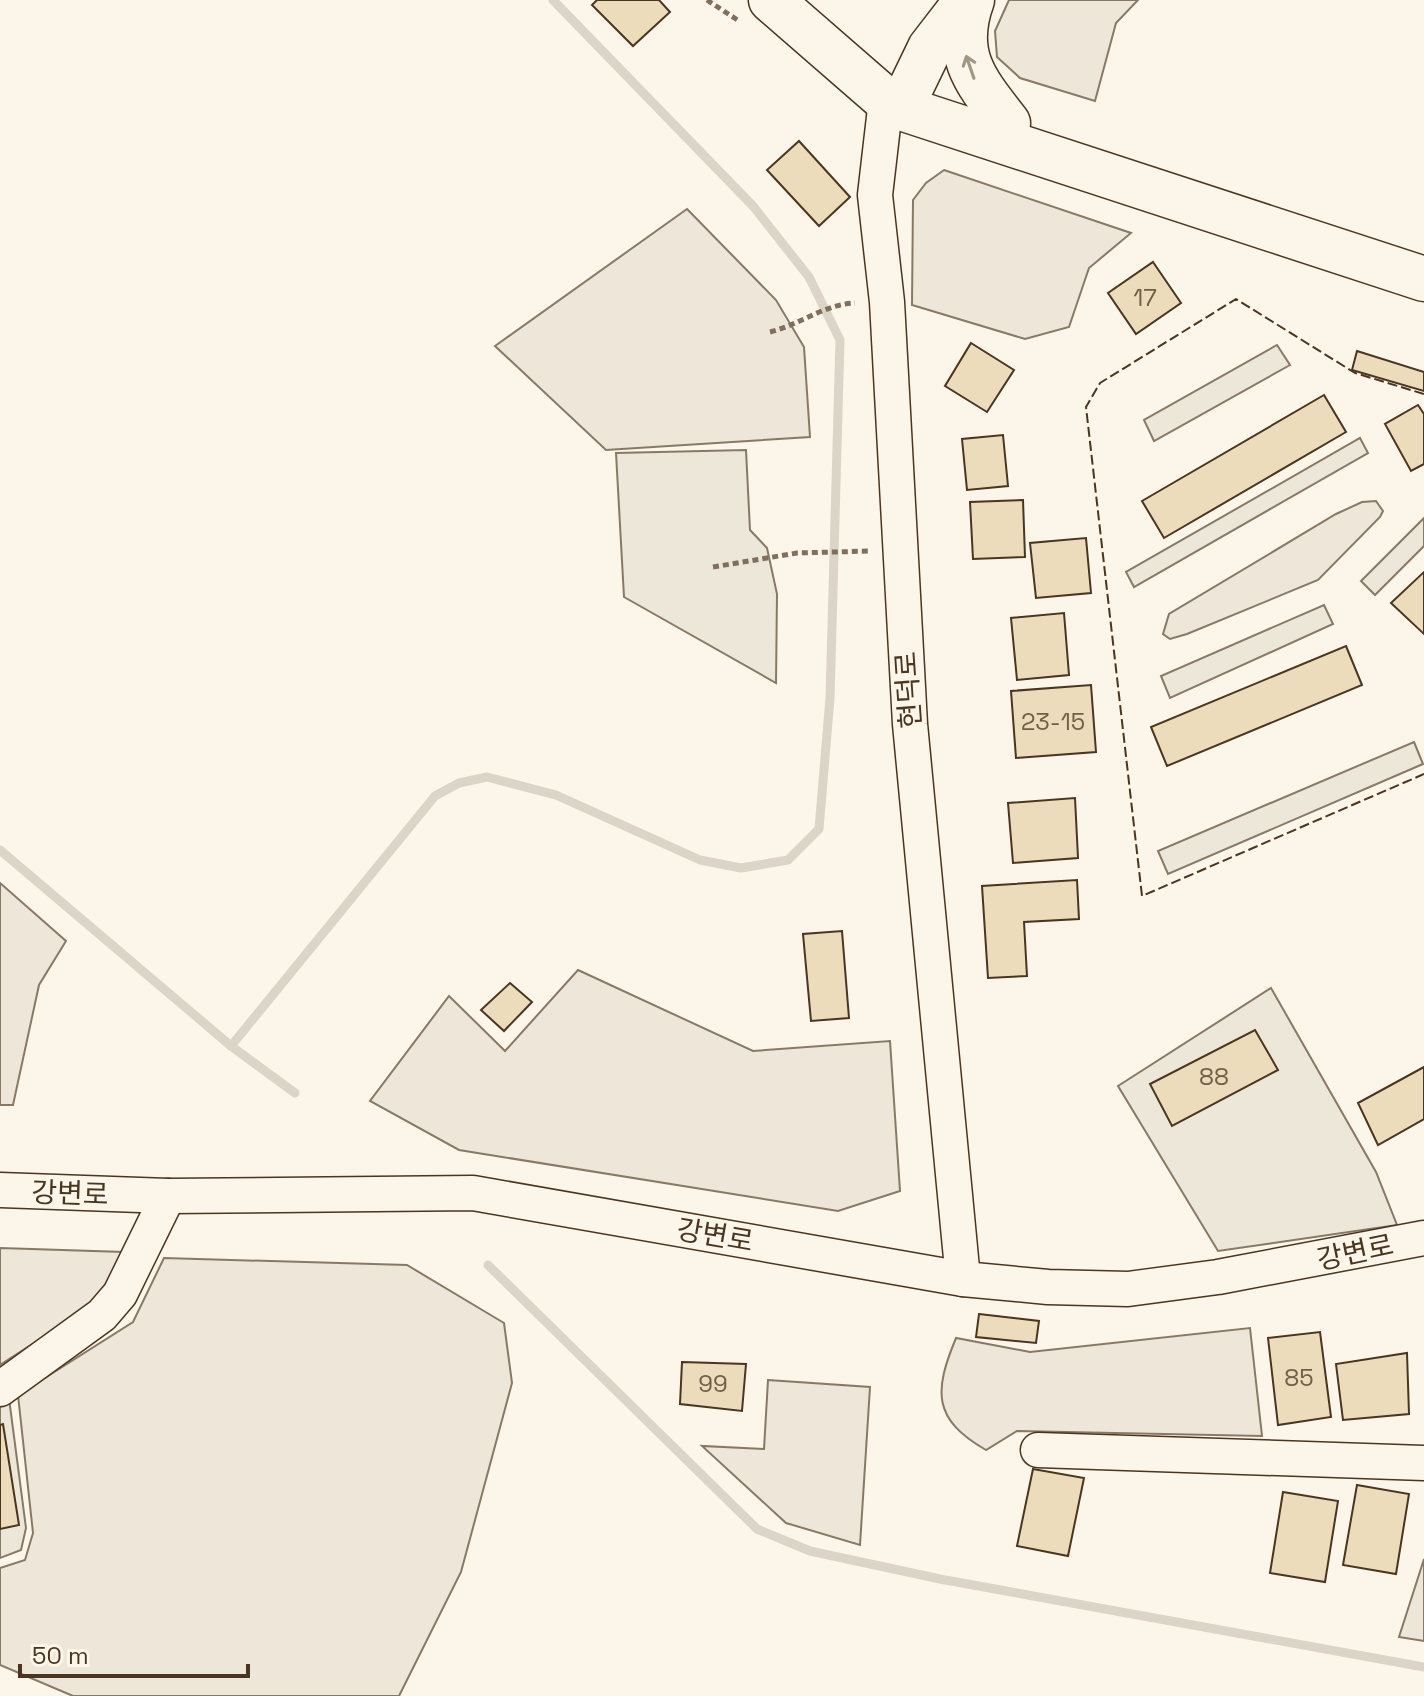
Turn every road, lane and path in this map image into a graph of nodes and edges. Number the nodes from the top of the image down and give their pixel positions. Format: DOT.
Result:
graph roads {
  1 [pos="774,0"];
  2 [pos="944,0"];
  3 [pos="970,0"];
  4 [pos="898,92"];
  5 [pos="1008,123"];
  6 [pos="1424,257"];
  7 [pos="1424,279"];
  8 [pos="843,303"];
  9 [pos="770,332"];
  10 [pos="854,554"];
  11 [pos="713,567"];
  12 [pos="0,1190"];
  13 [pos="168,1196"];
  14 [pos="1424,1238"];
  15 [pos="963,1279"];
  16 [pos="0,1389"];
  17 [pos="1038,1450"];
  18 [pos="1424,1463"];
  1 -- 4 [label="main road"];
  2 -- 4 [label="main road"];
  3 -- 4 [label="main road"];
  5 -- 3 [label="main road, one-way"];
  4 -- 5 [label="main road"];
  4 -- 7 [label="main road"];
  4 -- 15 [label="street, 현덕로"];
  5 -- 6 [label="main road"];
  8 -- 9 [label="path"];
  10 -- 11 [label="path"];
  12 -- 13 [label="street, 강변로"];
  13 -- 15 [label="street, 강변로"];
  13 -- 16 [label="street"];
  14 -- 15 [label="street, 강변로"];
  17 -- 18 [label="street"];
}
